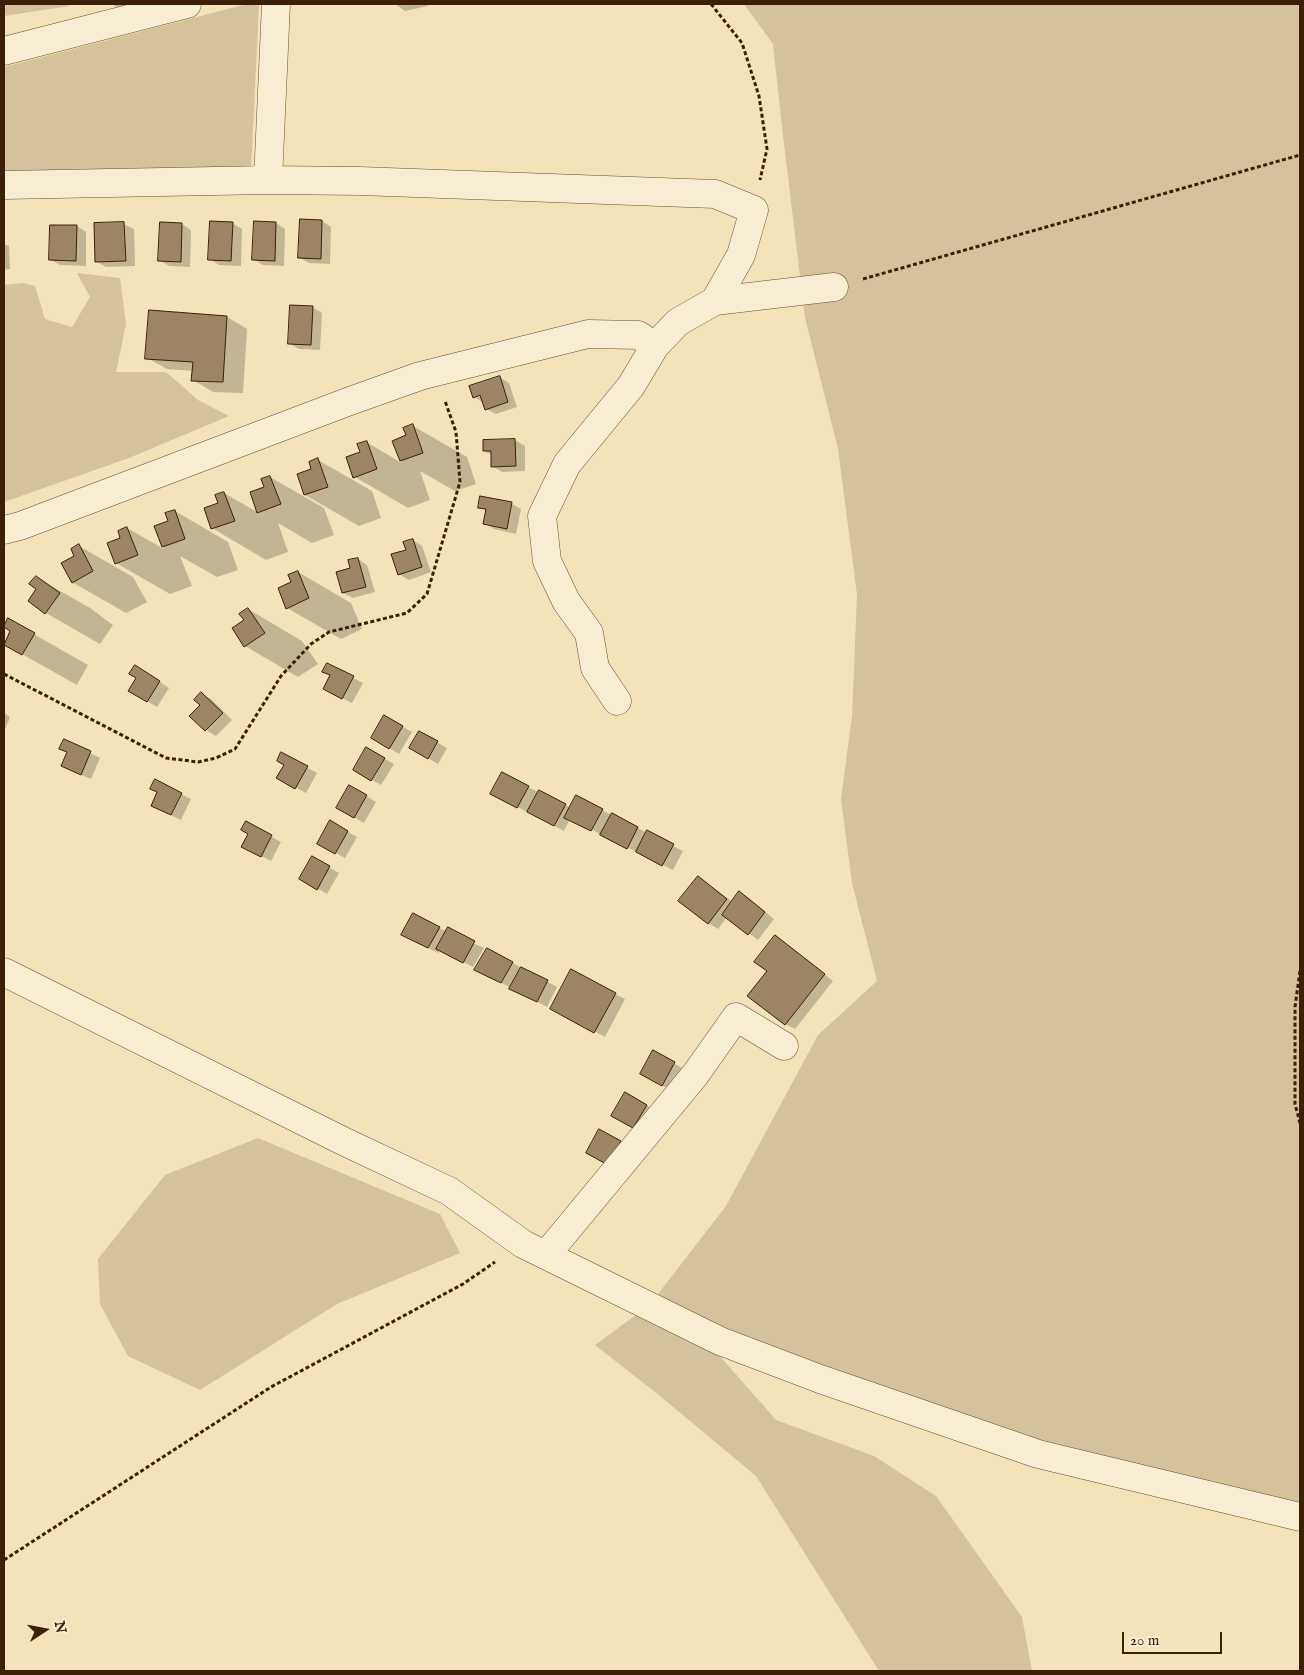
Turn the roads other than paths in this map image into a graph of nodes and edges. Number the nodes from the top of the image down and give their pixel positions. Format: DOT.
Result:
graph roads {
  1 [pos="187,4"];
  2 [pos="276,4"];
  3 [pos="4,51"];
  4 [pos="268,180"];
  5 [pos="4,185"];
  6 [pos="834,287"];
  7 [pos="715,302"];
  8 [pos="655,346"];
  9 [pos="4,530"];
  10 [pos="617,701"];
  11 [pos="4,972"];
  12 [pos="784,1046"];
  13 [pos="534,1249"];
  14 [pos="1300,1517"];
  1 -- 3 [label="street"];
  2 -- 4 [label="street"];
  4 -- 5 [label="street"];
  4 -- 7 [label="street"];
  6 -- 7 [label="street"];
  7 -- 8 [label="street"];
  8 -- 9 [label="street"];
  8 -- 10 [label="street"];
  11 -- 13 [label="street"];
  12 -- 13 [label="street"];
  13 -- 14 [label="street"];
}
